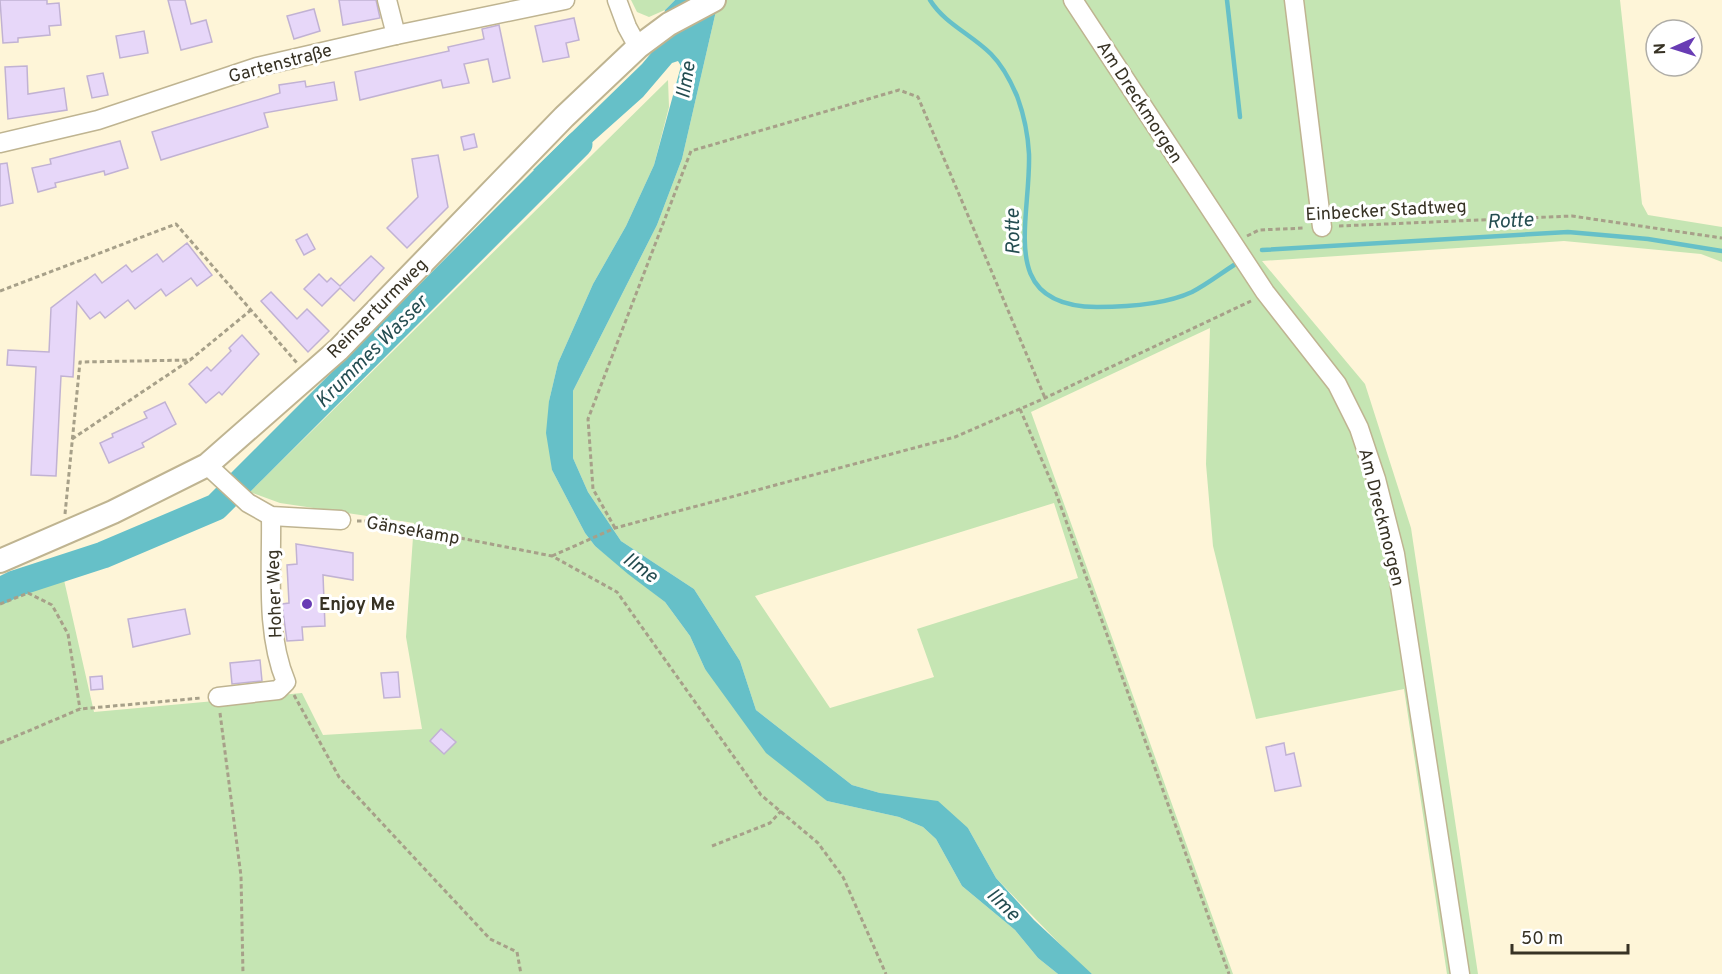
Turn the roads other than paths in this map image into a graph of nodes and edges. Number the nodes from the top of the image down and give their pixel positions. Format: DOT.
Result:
graph roads {
  1 [pos="387,0"];
  2 [pos="565,0"];
  3 [pos="616,0"];
  4 [pos="714,0"];
  5 [pos="1073,0"];
  6 [pos="1294,0"];
  7 [pos="396,34"];
  8 [pos="638,47"];
  9 [pos="0,143"];
  10 [pos="1322,227"];
  11 [pos="214,472"];
  12 [pos="272,516"];
  13 [pos="340,520"];
  14 [pos="0,561"];
  15 [pos="218,697"];
  16 [pos="1460,974"];
  1 -- 7 [label="street"];
  2 -- 7 [label="street, Gartenstraße"];
  3 -- 8 [label="street"];
  4 -- 8 [label="main road, Reinserturmweg"];
  5 -- 16 [label="street, Am Dreckmorgen"];
  6 -- 10 [label="street"];
  7 -- 9 [label="street, Gartenstraße"];
  8 -- 11 [label="main road, Reinserturmweg"];
  11 -- 12 [label="street"];
  11 -- 14 [label="main road, Reinserturmweg"];
  12 -- 13 [label="street, Gänsekamp"];
  12 -- 15 [label="street, Hoher Weg"];
}
